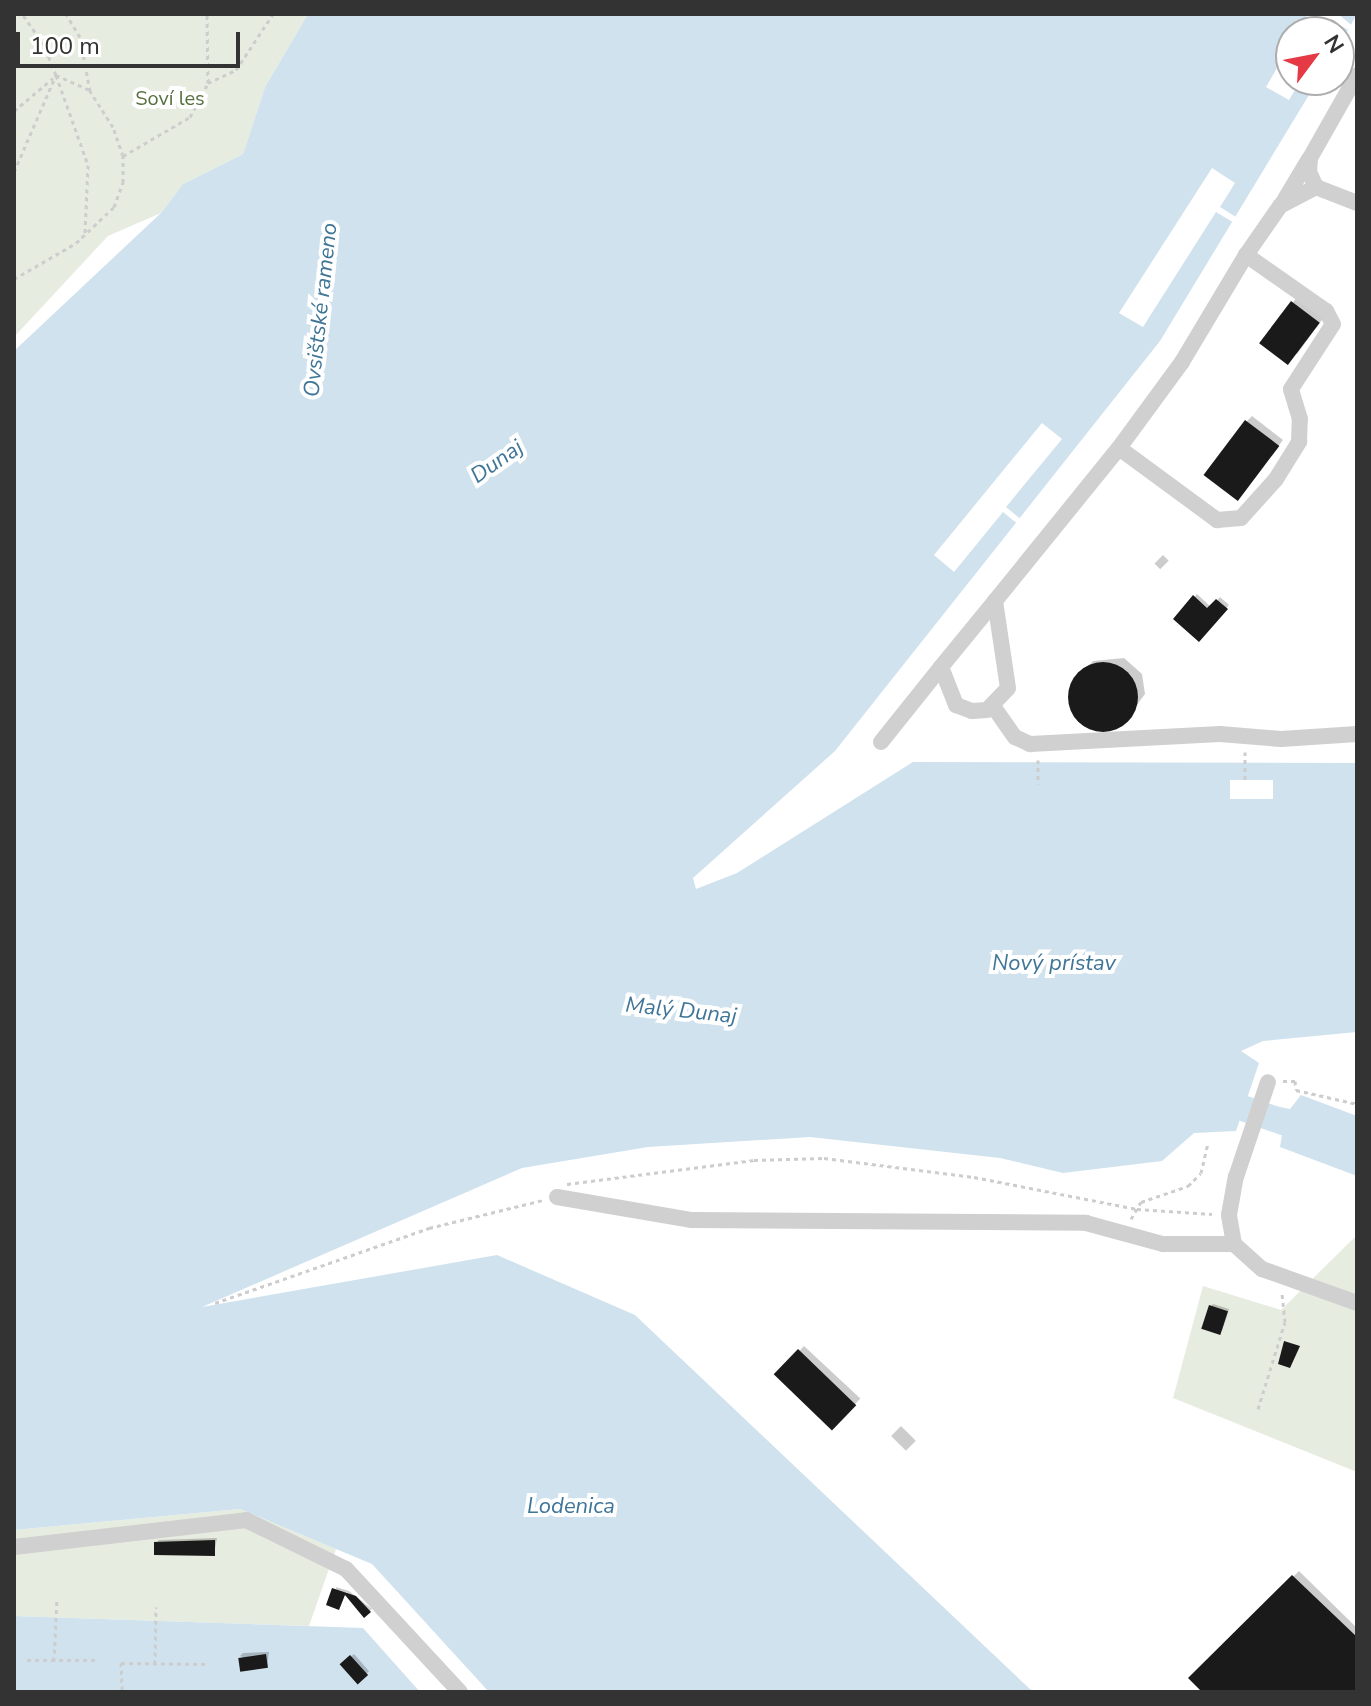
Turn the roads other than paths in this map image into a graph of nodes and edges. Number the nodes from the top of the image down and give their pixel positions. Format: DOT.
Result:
graph roads {
  1 [pos="1357,75"];
  2 [pos="1310,158"];
  3 [pos="1316,187"];
  4 [pos="1357,203"];
  5 [pos="1281,205"];
  6 [pos="1246,255"];
  7 [pos="1119,448"];
  8 [pos="995,601"];
  9 [pos="941,667"];
  10 [pos="993,706"];
  11 [pos="1357,734"];
  12 [pos="881,742"];
  13 [pos="1274,1082"];
  14 [pos="557,1197"];
  15 [pos="1234,1244"];
  16 [pos="1357,1303"];
  17 [pos="14,1547"];
  18 [pos="460,1692"];
  1 -- 2 [label="lane"];
  2 -- 3 [label="lane"];
  2 -- 5 [label="lane"];
  3 -- 4 [label="lane"];
  3 -- 5 [label="lane"];
  5 -- 6 [label="lane"];
  6 -- 7 [label="lane"];
  6 -- 7 [label="lane"];
  7 -- 8 [label="lane"];
  8 -- 9 [label="lane"];
  8 -- 10 [label="lane"];
  9 -- 10 [label="lane"];
  9 -- 12 [label="lane"];
  10 -- 11 [label="lane"];
  13 -- 15 [label="lane"];
  14 -- 15 [label="lane"];
  15 -- 16 [label="lane"];
  17 -- 18 [label="lane"];
}
